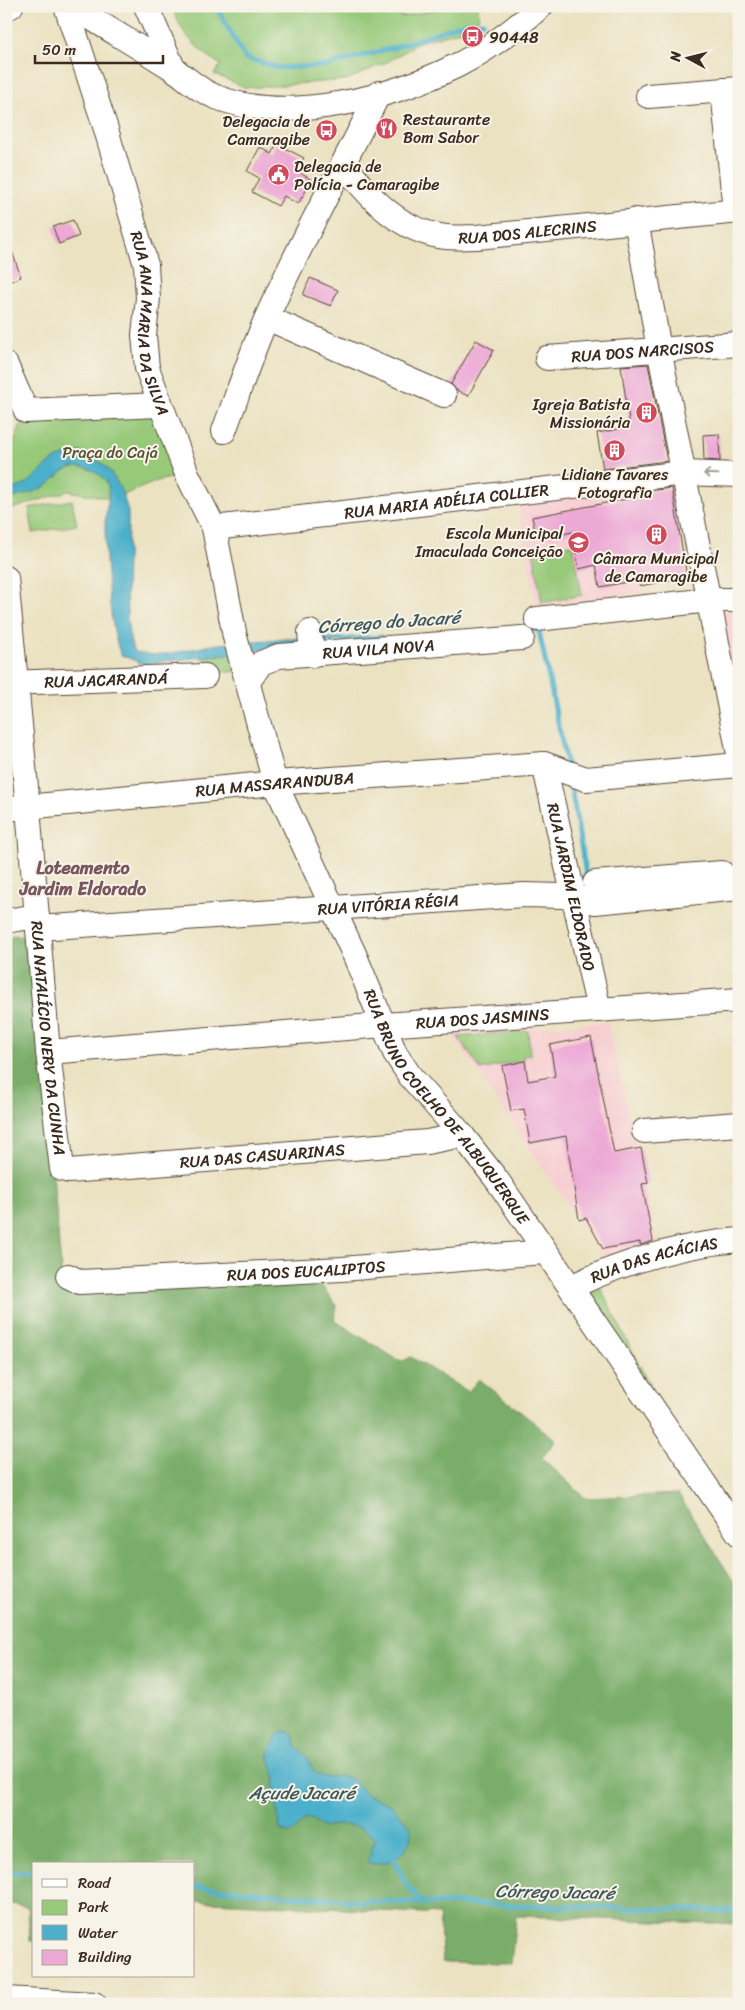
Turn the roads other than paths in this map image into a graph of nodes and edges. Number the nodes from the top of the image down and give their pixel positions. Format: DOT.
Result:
graph roads {
  1 [pos="11,6"];
  2 [pos="66,6"];
  3 [pos="72,6"];
  4 [pos="146,6"];
  5 [pos="541,6"];
  6 [pos="6,8"];
  7 [pos="174,70"];
  8 [pos="731,90"];
  9 [pos="379,93"];
  10 [pos="648,96"];
  11 [pos="344,164"];
  12 [pos="737,211"];
  13 [pos="636,220"];
  14 [pos="266,318"];
  15 [pos="739,344"];
  16 [pos="659,349"];
  17 [pos="547,358"];
  18 [pos="6,365"];
  19 [pos="444,395"];
  20 [pos="159,405"];
  21 [pos="224,431"];
  22 [pos="684,473"];
  23 [pos="739,475"];
  24 [pos="214,528"];
  25 [pos="6,578"];
  26 [pos="710,600"];
  27 [pos="739,600"];
  28 [pos="537,619"];
  29 [pos="235,637"];
  30 [pos="522,638"];
  31 [pos="205,676"];
  32 [pos="247,677"];
  33 [pos="11,683"];
  34 [pos="739,754"];
  35 [pos="547,765"];
  36 [pos="739,766"];
  37 [pos="276,783"];
  38 [pos="17,808"];
  39 [pos="739,872"];
  40 [pos="595,883"];
  41 [pos="739,888"];
  42 [pos="575,900"];
  43 [pos="332,908"];
  44 [pos="6,921"];
  45 [pos="37,922"];
  46 [pos="739,1000"];
  47 [pos="599,1010"];
  48 [pos="384,1025"];
  49 [pos="48,1052"];
  50 [pos="739,1124"];
  51 [pos="644,1131"];
  52 [pos="462,1135"];
  53 [pos="62,1169"];
  54 [pos="739,1240"];
  55 [pos="544,1252"];
  56 [pos="68,1276"];
  57 [pos="571,1287"];
  58 [pos="739,1534"];
  59 [pos="6,1999"];
  60 [pos="94,2004"];
  1 -- 6 [label="street"];
  2 -- 20 [label="street, RUA ANA MARIA DA SILVA"];
  3 -- 7 [label="street"];
  4 -- 7 [label="street"];
  5 -- 9 [label="street"];
  7 -- 9 [label="street"];
  8 -- 10 [label="street"];
  8 -- 12 [label="street"];
  9 -- 11 [label="street"];
  11 -- 13 [label="street, RUA DOS ALECRINS"];
  11 -- 14 [label="street"];
  12 -- 13 [label="street, RUA DOS ALECRINS"];
  13 -- 16 [label="street"];
  14 -- 19 [label="street"];
  14 -- 21 [label="street"];
  15 -- 16 [label="street, RUA DOS NARCISOS"];
  16 -- 17 [label="street, RUA DOS NARCISOS"];
  16 -- 22 [label="street"];
  18 -- 20 [label="street"];
  20 -- 24 [label="street, RUA ANA MARIA DA SILVA"];
  23 -- 22 [label="street, RUA MARIA ADÉLIA COLLIER, one-way"];
  22 -- 24 [label="street, RUA MARIA ADÉLIA COLLIER"];
  22 -- 26 [label="street"];
  24 -- 29 [label="street, RUA ANA MARIA DA SILVA"];
  25 -- 33 [label="street, RUA NATALÍCIO NERY DA CUNHA"];
  26 -- 27 [label="street"];
  26 -- 28 [label="street"];
  26 -- 34 [label="street"];
  29 -- 32 [label="street, RUA BRUNO COELHO DE ALBUQUERQUE"];
  30 -- 32 [label="street, RUA VILA NOVA"];
  31 -- 33 [label="street, RUA JACARANDÁ"];
  32 -- 37 [label="street, RUA BRUNO COELHO DE ALBUQUERQUE"];
  33 -- 38 [label="street, RUA NATALÍCIO NERY DA CUNHA"];
  35 -- 36 [label="street"];
  35 -- 37 [label="street, RUA MASSARANDUBA"];
  35 -- 42 [label="street, RUA JARDIM ELDORADO"];
  37 -- 38 [label="street, RUA MASSARANDUBA"];
  37 -- 43 [label="street, RUA BRUNO COELHO DE ALBUQUERQUE"];
  38 -- 45 [label="street, RUA NATALÍCIO NERY DA CUNHA"];
  39 -- 40 [label="street"];
  41 -- 42 [label="street, RUA VITÓRIA RÉGIA"];
  42 -- 43 [label="street, RUA VITÓRIA RÉGIA"];
  42 -- 47 [label="street, RUA JARDIM ELDORADO"];
  43 -- 45 [label="street, RUA VITÓRIA RÉGIA"];
  43 -- 48 [label="street, RUA BRUNO COELHO DE ALBUQUERQUE"];
  44 -- 45 [label="street, RUA VITÓRIA RÉGIA"];
  45 -- 49 [label="street, RUA NATALÍCIO NERY DA CUNHA"];
  46 -- 47 [label="street, RUA DOS JASMINS"];
  47 -- 48 [label="street, RUA DOS JASMINS"];
  48 -- 49 [label="street, RUA DOS JASMINS"];
  48 -- 52 [label="street, RUA BRUNO COELHO DE ALBUQUERQUE"];
  49 -- 53 [label="street, RUA NATALÍCIO NERY DA CUNHA"];
  50 -- 51 [label="street"];
  52 -- 53 [label="street, RUA DAS CASUARINAS"];
  52 -- 55 [label="street, RUA BRUNO COELHO DE ALBUQUERQUE"];
  54 -- 57 [label="street, RUA DAS ACÁCIAS"];
  55 -- 56 [label="street, RUA DOS EUCALIPTOS"];
  55 -- 57 [label="street, RUA BRUNO COELHO DE ALBUQUERQUE"];
  57 -- 58 [label="street, RUA BRUNO COELHO DE ALBUQUERQUE"];
  59 -- 60 [label="street"];
}
